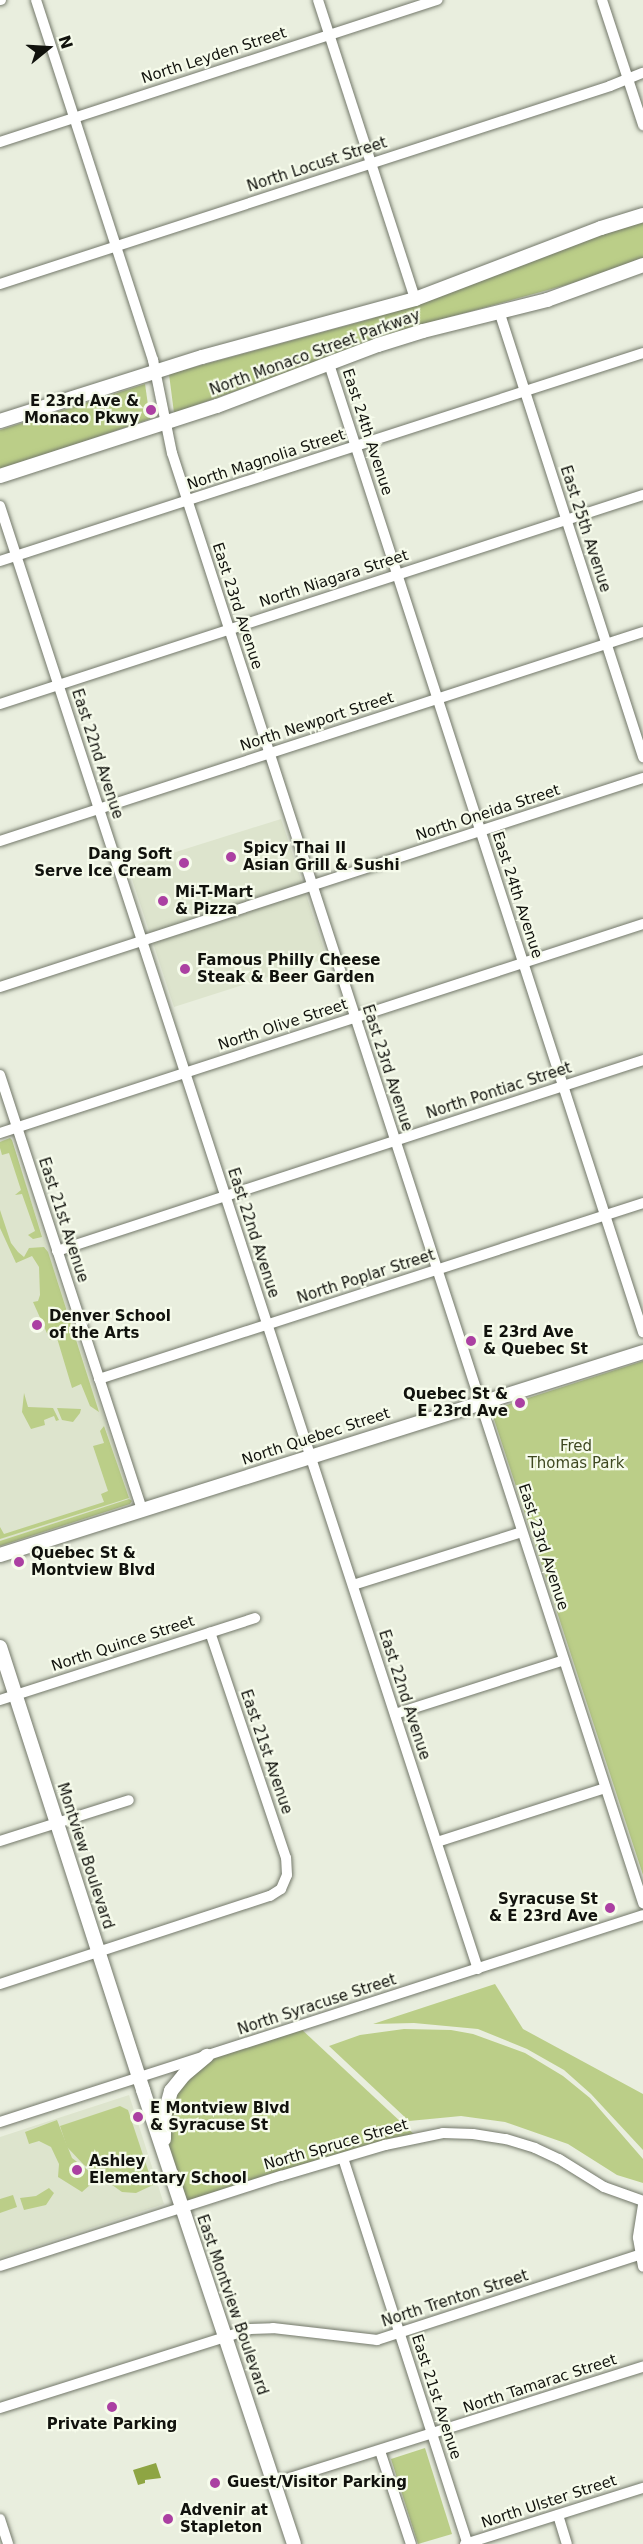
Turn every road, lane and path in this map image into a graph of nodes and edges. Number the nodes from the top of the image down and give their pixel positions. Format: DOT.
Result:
graph roads {
  1 [pos="36,0"];
  2 [pos="318,0"];
  3 [pos="438,0"];
  4 [pos="602,0"];
  5 [pos="329,35"];
  6 [pos="643,73"];
  7 [pos="628,79"];
  8 [pos="74,117"];
  9 [pos="643,125"];
  10 [pos="0,142"];
  11 [pos="371,164"];
  12 [pos="643,215"];
  13 [pos="116,246"];
  14 [pos="643,265"];
  15 [pos="0,284"];
  16 [pos="415,298"];
  17 [pos="499,311"];
  18 [pos="643,353"];
  19 [pos="329,364"];
  20 [pos="156,371"];
  21 [pos="525,392"];
  22 [pos="0,422"];
  23 [pos="164,423"];
  24 [pos="356,446"];
  25 [pos="0,476"];
  26 [pos="643,495"];
  27 [pos="187,501"];
  28 [pos="0,506"];
  29 [pos="567,521"];
  30 [pos="16,556"];
  31 [pos="0,561"];
  32 [pos="397,574"];
  33 [pos="229,629"];
  34 [pos="643,632"];
  35 [pos="606,644"];
  36 [pos="58,685"];
  37 [pos="438,698"];
  38 [pos="0,704"];
  39 [pos="269,753"];
  40 [pos="643,757"];
  41 [pos="643,778"];
  42 [pos="99,808"];
  43 [pos="481,831"];
  44 [pos="0,841"];
  45 [pos="312,886"];
  46 [pos="643,924"];
  47 [pos="142,941"];
  48 [pos="523,962"];
  49 [pos="0,987"];
  50 [pos="355,1017"];
  51 [pos="643,1060"];
  52 [pos="185,1072"];
  53 [pos="0,1075"];
  54 [pos="563,1086"];
  55 [pos="17,1127"];
  56 [pos="0,1133"];
  57 [pos="395,1141"];
  58 [pos="225,1196"];
  59 [pos="643,1203"];
  60 [pos="605,1215"];
  61 [pos="57,1251"];
  62 [pos="437,1269"];
  63 [pos="267,1324"];
  64 [pos="643,1332"];
  65 [pos="643,1352"];
  66 [pos="99,1379"];
  67 [pos="480,1402"];
  68 [pos="311,1457"];
  69 [pos="142,1510"];
  70 [pos="522,1532"];
  71 [pos="0,1555"];
  72 [pos="353,1585"];
  73 [pos="255,1618"];
  74 [pos="210,1632"];
  75 [pos="0,1647"];
  76 [pos="564,1660"];
  77 [pos="15,1695"];
  78 [pos="0,1700"];
  79 [pos="395,1714"];
  80 [pos="606,1788"];
  81 [pos="129,1800"];
  82 [pos="56,1822"];
  83 [pos="0,1841"];
  84 [pos="437,1842"];
  85 [pos="643,1903"];
  86 [pos="643,1915"];
  87 [pos="98,1952"];
  88 [pos="478,1969"];
  89 [pos="0,1984"];
  90 [pos="207,2056"];
  91 [pos="139,2076"];
  92 [pos="0,2122"];
  93 [pos="164,2153"];
  94 [pos="343,2158"];
  95 [pos="643,2203"];
  96 [pos="182,2206"];
  97 [pos="639,2255"];
  98 [pos="0,2266"];
  99 [pos="643,2267"];
  100 [pos="400,2333"];
  101 [pos="226,2336"];
  102 [pos="643,2367"];
  103 [pos="0,2408"];
  104 [pos="432,2434"];
  105 [pos="380,2451"];
  106 [pos="274,2483"];
  107 [pos="643,2488"];
  108 [pos="558,2515"];
  109 [pos="0,2519"];
  110 [pos="8,2544"];
  111 [pos="294,2544"];
  112 [pos="411,2544"];
  113 [pos="466,2544"];
  114 [pos="567,2544"];
  1 -- 8 [label="street, East 23rd Avenue"];
  2 -- 5 [label="street"];
  3 -- 5 [label="street, North Leyden Street"];
  4 -- 7 [label="street"];
  5 -- 8 [label="street, North Leyden Street"];
  5 -- 11 [label="street"];
  6 -- 7 [label="street, North Locust Street"];
  7 -- 9 [label="street"];
  7 -- 11 [label="street, North Locust Street"];
  8 -- 10 [label="street, North Leyden Street"];
  8 -- 13 [label="street, East 23rd Avenue"];
  11 -- 13 [label="street, North Locust Street"];
  11 -- 16 [label="street"];
  12 -- 16 [label="main road, North Monaco Street Parkway"];
  13 -- 15 [label="street, North Locust Street"];
  13 -- 20 [label="street, East 23rd Avenue"];
  14 -- 17 [label="main road, North Monaco Street Parkway"];
  16 -- 20 [label="main road, North Monaco Street Parkway"];
  17 -- 19 [label="main road, North Monaco Street Parkway"];
  17 -- 21 [label="street, East 25th Avenue"];
  18 -- 21 [label="street, North Magnolia Street"];
  19 -- 23 [label="main road, North Monaco Street Parkway"];
  19 -- 24 [label="street, East 24th Avenue"];
  20 -- 22 [label="main road, North Monaco Street Parkway"];
  20 -- 23 [label="street, East 23rd Avenue"];
  21 -- 24 [label="street, North Magnolia Street"];
  21 -- 29 [label="street, East 25th Avenue"];
  23 -- 25 [label="main road, North Monaco Street Parkway"];
  23 -- 27 [label="street, East 23rd Avenue"];
  24 -- 27 [label="street, North Magnolia Street"];
  24 -- 32 [label="street, East 24th Avenue"];
  26 -- 29 [label="street, North Niagara Street"];
  27 -- 30 [label="street, North Magnolia Street"];
  27 -- 33 [label="street, East 23rd Avenue"];
  28 -- 30 [label="street, East 22nd Avenue"];
  29 -- 32 [label="street, North Niagara Street"];
  29 -- 35 [label="street, East 25th Avenue"];
  30 -- 31 [label="street, North Magnolia Street"];
  30 -- 36 [label="street, East 22nd Avenue"];
  32 -- 33 [label="street, North Niagara Street"];
  32 -- 37 [label="street, East 24th Avenue"];
  33 -- 36 [label="street, North Niagara Street"];
  33 -- 39 [label="street, East 23rd Avenue"];
  34 -- 35 [label="street, North Newport Street"];
  35 -- 37 [label="street, North Newport Street"];
  35 -- 40 [label="street, East 25th Avenue"];
  36 -- 38 [label="street, North Niagara Street"];
  36 -- 42 [label="street, East 22nd Avenue"];
  37 -- 39 [label="street, North Newport Street"];
  37 -- 43 [label="street, East 24th Avenue"];
  39 -- 42 [label="street, North Newport Street"];
  39 -- 45 [label="street, East 23rd Avenue"];
  41 -- 43 [label="street, North Oneida Street"];
  42 -- 44 [label="street, North Newport Street"];
  42 -- 47 [label="street, East 22nd Avenue"];
  43 -- 45 [label="street, North Oneida Street"];
  43 -- 48 [label="street, East 24th Avenue"];
  45 -- 47 [label="street, North Oneida Street"];
  45 -- 50 [label="street, East 23rd Avenue"];
  46 -- 48 [label="street, North Olive Street"];
  47 -- 49 [label="street, North Oneida Street"];
  47 -- 52 [label="street, East 22nd Avenue"];
  48 -- 50 [label="street, North Olive Street"];
  48 -- 54 [label="street, East 24th Avenue"];
  50 -- 52 [label="street, North Olive Street"];
  50 -- 57 [label="street, East 23rd Avenue"];
  51 -- 54 [label="street, North Pontiac Street"];
  52 -- 55 [label="street, North Olive Street"];
  52 -- 58 [label="street, East 22nd Avenue"];
  53 -- 55 [label="street, East 21st Avenue"];
  54 -- 57 [label="street, North Pontiac Street"];
  54 -- 60 [label="street, East 24th Avenue"];
  55 -- 56 [label="street, North Olive Street"];
  55 -- 61 [label="street, East 21st Avenue"];
  57 -- 58 [label="street, North Pontiac Street"];
  57 -- 62 [label="street, East 23rd Avenue"];
  58 -- 61 [label="street, North Pontiac Street"];
  58 -- 63 [label="street, East 22nd Avenue"];
  59 -- 60 [label="street, North Poplar Street"];
  60 -- 62 [label="street, North Poplar Street"];
  60 -- 64 [label="street, East 24th Avenue"];
  61 -- 66 [label="street, East 21st Avenue"];
  62 -- 63 [label="street, North Poplar Street"];
  62 -- 67 [label="street, East 23rd Avenue"];
  63 -- 66 [label="street, North Poplar Street"];
  63 -- 68 [label="street, East 22nd Avenue"];
  65 -- 67 [label="main road, North Quebec Street"];
  66 -- 69 [label="street, East 21st Avenue"];
  67 -- 68 [label="main road, North Quebec Street"];
  67 -- 70 [label="street, East 23rd Avenue"];
  68 -- 69 [label="main road, North Quebec Street"];
  68 -- 72 [label="street, East 22nd Avenue"];
  69 -- 71 [label="main road, North Quebec Street"];
  70 -- 72 [label="street"];
  70 -- 76 [label="street, East 23rd Avenue"];
  72 -- 79 [label="street, East 22nd Avenue"];
  73 -- 74 [label="street, North Quince Street"];
  74 -- 77 [label="street, North Quince Street"];
  74 -- 87 [label="street, East 21st Avenue"];
  75 -- 77 [label="main road, Montview Boulevard"];
  76 -- 79 [label="street"];
  76 -- 80 [label="street, East 23rd Avenue"];
  77 -- 78 [label="street, North Quince Street"];
  77 -- 82 [label="main road, Montview Boulevard"];
  79 -- 84 [label="street, East 22nd Avenue"];
  80 -- 84 [label="street"];
  80 -- 85 [label="street, East 23rd Avenue"];
  81 -- 82 [label="street"];
  82 -- 83 [label="street"];
  82 -- 87 [label="main road, Montview Boulevard"];
  84 -- 88 [label="street, East 22nd Avenue"];
  86 -- 88 [label="street, North Syracuse Street"];
  87 -- 89 [label="street"];
  87 -- 91 [label="main road, Montview Boulevard"];
  88 -- 90 [label="street, North Syracuse Street"];
  90 -- 91 [label="street, North Syracuse Street"];
  90 -- 93 [label="main road"];
  91 -- 92 [label="street, North Syracuse Street"];
  91 -- 93 [label="main road, East Montview Boulevard"];
  93 -- 96 [label="main road, East Montview Boulevard"];
  94 -- 95 [label="street, North Spruce Street"];
  94 -- 96 [label="street, North Spruce Street"];
  94 -- 100 [label="street, East 21st Avenue"];
  95 -- 97 [label="street"];
  96 -- 98 [label="street, North Spruce Street"];
  96 -- 101 [label="main road, East Montview Boulevard"];
  97 -- 99 [label="street"];
  97 -- 100 [label="street, North Trenton Street"];
  100 -- 101 [label="street, North Trenton Street"];
  100 -- 104 [label="street, East 21st Avenue"];
  101 -- 103 [label="street, North Trenton Street"];
  101 -- 106 [label="main road, East Montview Boulevard"];
  102 -- 104 [label="street, North Tamarac Street"];
  104 -- 105 [label="street, North Tamarac Street"];
  104 -- 113 [label="street, East 21st Avenue"];
  105 -- 106 [label="street, North Tamarac Street"];
  105 -- 112 [label="street"];
  106 -- 111 [label="main road, East Montview Boulevard"];
  107 -- 108 [label="street, North Ulster Street"];
  108 -- 113 [label="street, North Ulster Street"];
  108 -- 114 [label="street"];
  109 -- 110 [label="street"];
}
